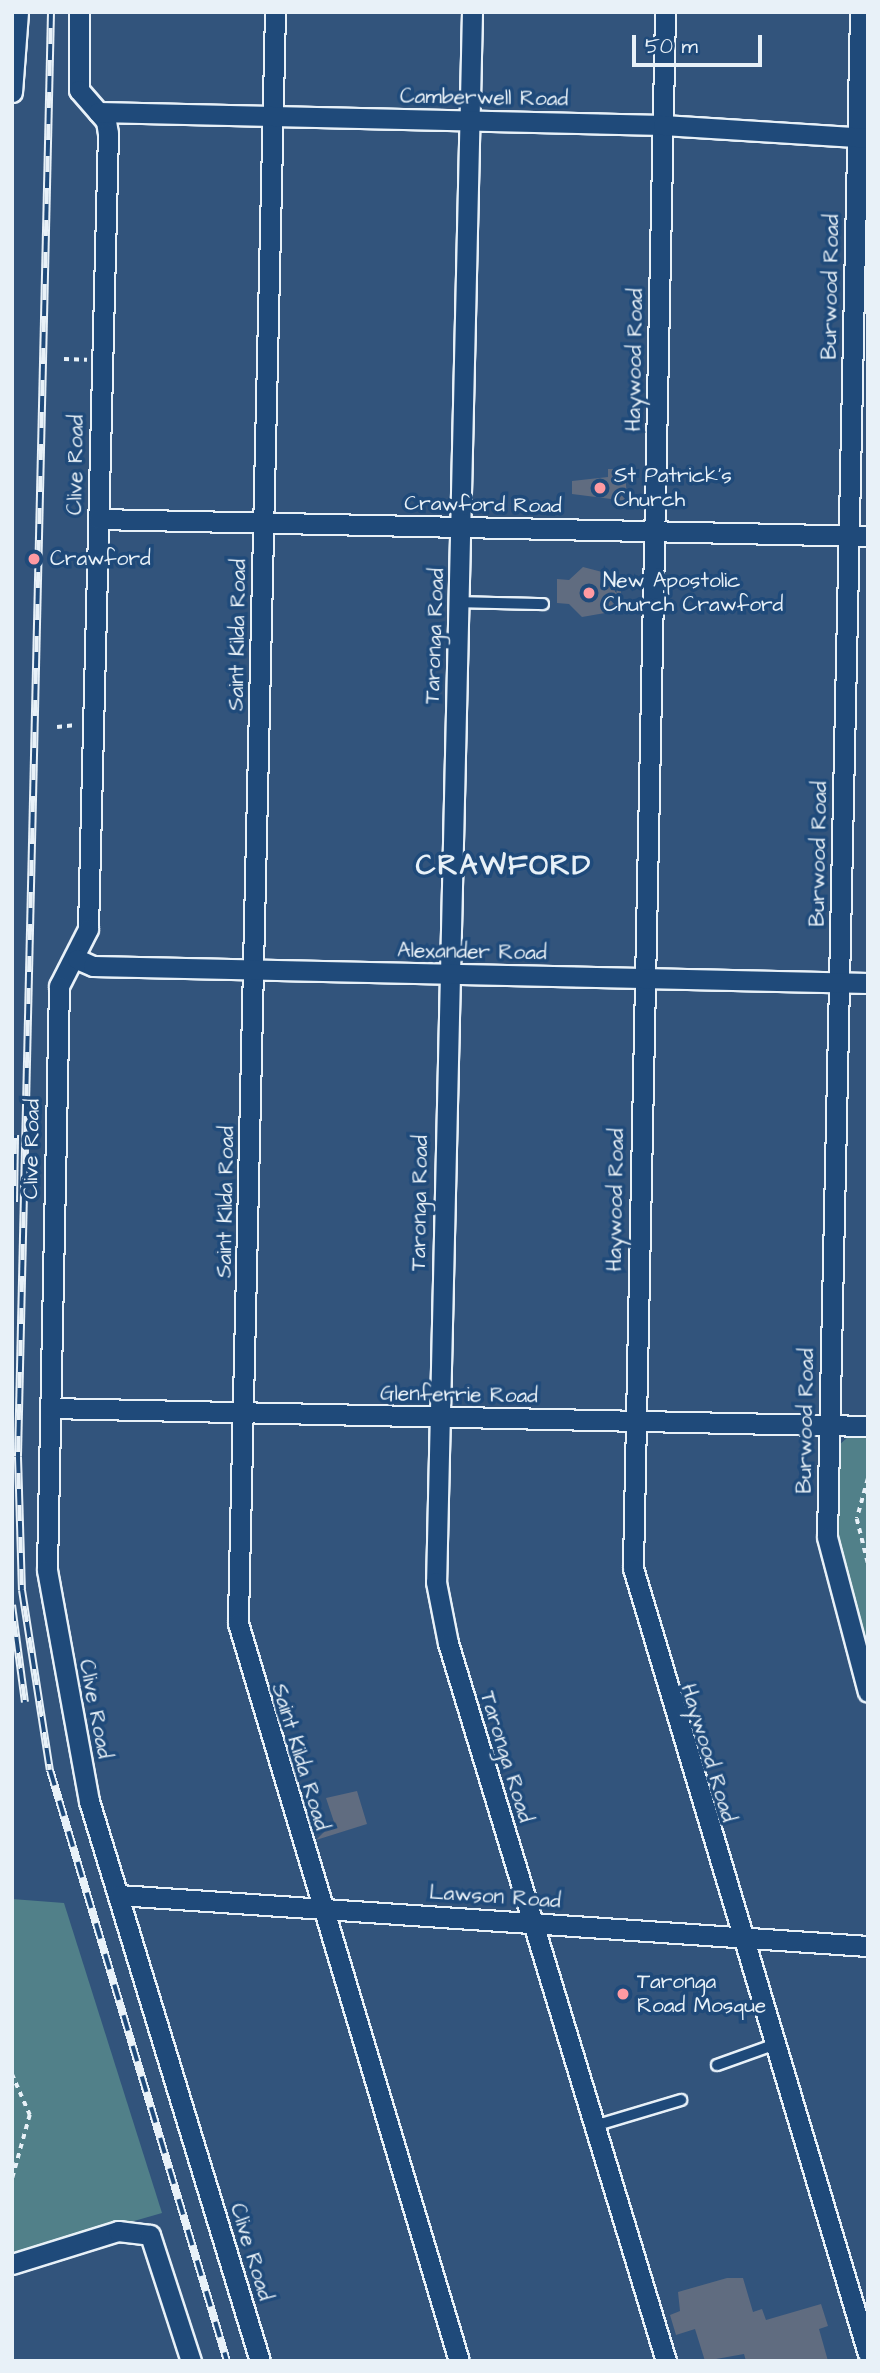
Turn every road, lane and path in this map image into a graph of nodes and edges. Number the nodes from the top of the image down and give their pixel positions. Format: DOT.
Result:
graph roads {
  1 [pos="18,12"];
  2 [pos="79,12"];
  3 [pos="275,12"];
  4 [pos="472,12"];
  5 [pos="665,12"];
  6 [pos="860,12"];
  7 [pos="12,92"];
  8 [pos="99,113"];
  9 [pos="273,116"];
  10 [pos="470,121"];
  11 [pos="663,125"];
  12 [pos="863,137"];
  13 [pos="64,359"];
  14 [pos="73,360"];
  15 [pos="98,519"];
  16 [pos="263,523"];
  17 [pos="460,527"];
  18 [pos="654,532"];
  19 [pos="858,536"];
  20 [pos="459,602"];
  21 [pos="543,604"];
  22 [pos="57,727"];
  23 [pos="65,727"];
  24 [pos="77,959"];
  25 [pos="254,970"];
  26 [pos="448,974"];
  27 [pos="645,978"];
  28 [pos="839,982"];
  29 [pos="868,983"];
  30 [pos="50,1408"];
  31 [pos="244,1412"];
  32 [pos="439,1417"];
  33 [pos="634,1421"];
  34 [pos="829,1426"];
  35 [pos="868,1426"];
  36 [pos="868,1479"];
  37 [pos="868,1563"];
  38 [pos="868,1692"];
  39 [pos="118,1895"];
  40 [pos="322,1907"];
  41 [pos="532,1922"];
  42 [pos="740,1937"];
  43 [pos="868,1946"];
  44 [pos="773,2045"];
  45 [pos="717,2065"];
  46 [pos="12,2074"];
  47 [pos="681,2100"];
  48 [pos="594,2126"];
  49 [pos="12,2180"];
  50 [pos="12,2263"];
  51 [pos="868,2354"];
  52 [pos="191,2361"];
  53 [pos="260,2361"];
  54 [pos="459,2361"];
  55 [pos="666,2361"];
  1 -- 7 [label="street"];
  2 -- 8 [label="street, Clive Road"];
  3 -- 9 [label="street, Saint Kilda Road"];
  4 -- 10 [label="street, Taronga Road"];
  5 -- 11 [label="street, Haywood Road"];
  6 -- 12 [label="street, Burwood Road"];
  8 -- 9 [label="street, Camberwell Road"];
  8 -- 15 [label="street, Clive Road"];
  9 -- 10 [label="street, Camberwell Road"];
  9 -- 16 [label="street, Saint Kilda Road"];
  10 -- 11 [label="street, Camberwell Road"];
  10 -- 17 [label="street, Taronga Road"];
  11 -- 12 [label="street, Camberwell Road"];
  11 -- 18 [label="street, Haywood Road"];
  12 -- 19 [label="street, Burwood Road"];
  13 -- 14 [label="path"];
  15 -- 16 [label="street, Crawford Road"];
  15 -- 24 [label="street, Clive Road"];
  16 -- 17 [label="street, Crawford Road"];
  16 -- 25 [label="street, Saint Kilda Road"];
  17 -- 18 [label="street, Crawford Road"];
  17 -- 20 [label="street, Taronga Road"];
  18 -- 19 [label="street, Crawford Road"];
  18 -- 27 [label="street, Haywood Road"];
  19 -- 28 [label="street, Burwood Road"];
  20 -- 21 [label="lane"];
  20 -- 26 [label="street, Taronga Road"];
  22 -- 23 [label="path"];
  24 -- 25 [label="street, Alexander Road"];
  24 -- 30 [label="street, Clive Road"];
  25 -- 26 [label="street, Alexander Road"];
  25 -- 31 [label="street, Saint Kilda Road"];
  26 -- 27 [label="street, Alexander Road"];
  26 -- 32 [label="street, Taronga Road"];
  27 -- 28 [label="street, Alexander Road"];
  27 -- 33 [label="street, Haywood Road"];
  28 -- 29 [label="street, Alexander Road"];
  28 -- 34 [label="street, Burwood Road"];
  30 -- 31 [label="street, Glenferrie Road"];
  30 -- 39 [label="street, Clive Road"];
  31 -- 32 [label="street, Glenferrie Road"];
  31 -- 40 [label="street, Saint Kilda Road"];
  32 -- 33 [label="street, Glenferrie Road"];
  32 -- 41 [label="street, Taronga Road"];
  33 -- 34 [label="street, Glenferrie Road"];
  33 -- 42 [label="street, Haywood Road"];
  34 -- 35 [label="street, Glenferrie Road"];
  34 -- 38 [label="street, Burwood Road"];
  36 -- 37 [label="path"];
  39 -- 40 [label="street, Lawson Road"];
  39 -- 53 [label="street, Clive Road"];
  40 -- 41 [label="street, Lawson Road"];
  40 -- 54 [label="street, Saint Kilda Road"];
  41 -- 42 [label="street, Lawson Road"];
  41 -- 48 [label="street, Taronga Road"];
  42 -- 43 [label="street, Lawson Road"];
  42 -- 44 [label="street, Haywood Road"];
  44 -- 45 [label="lane"];
  44 -- 51 [label="street, Haywood Road"];
  46 -- 49 [label="path"];
  47 -- 48 [label="lane"];
  48 -- 55 [label="street, Taronga Road"];
  50 -- 52 [label="street"];
}
